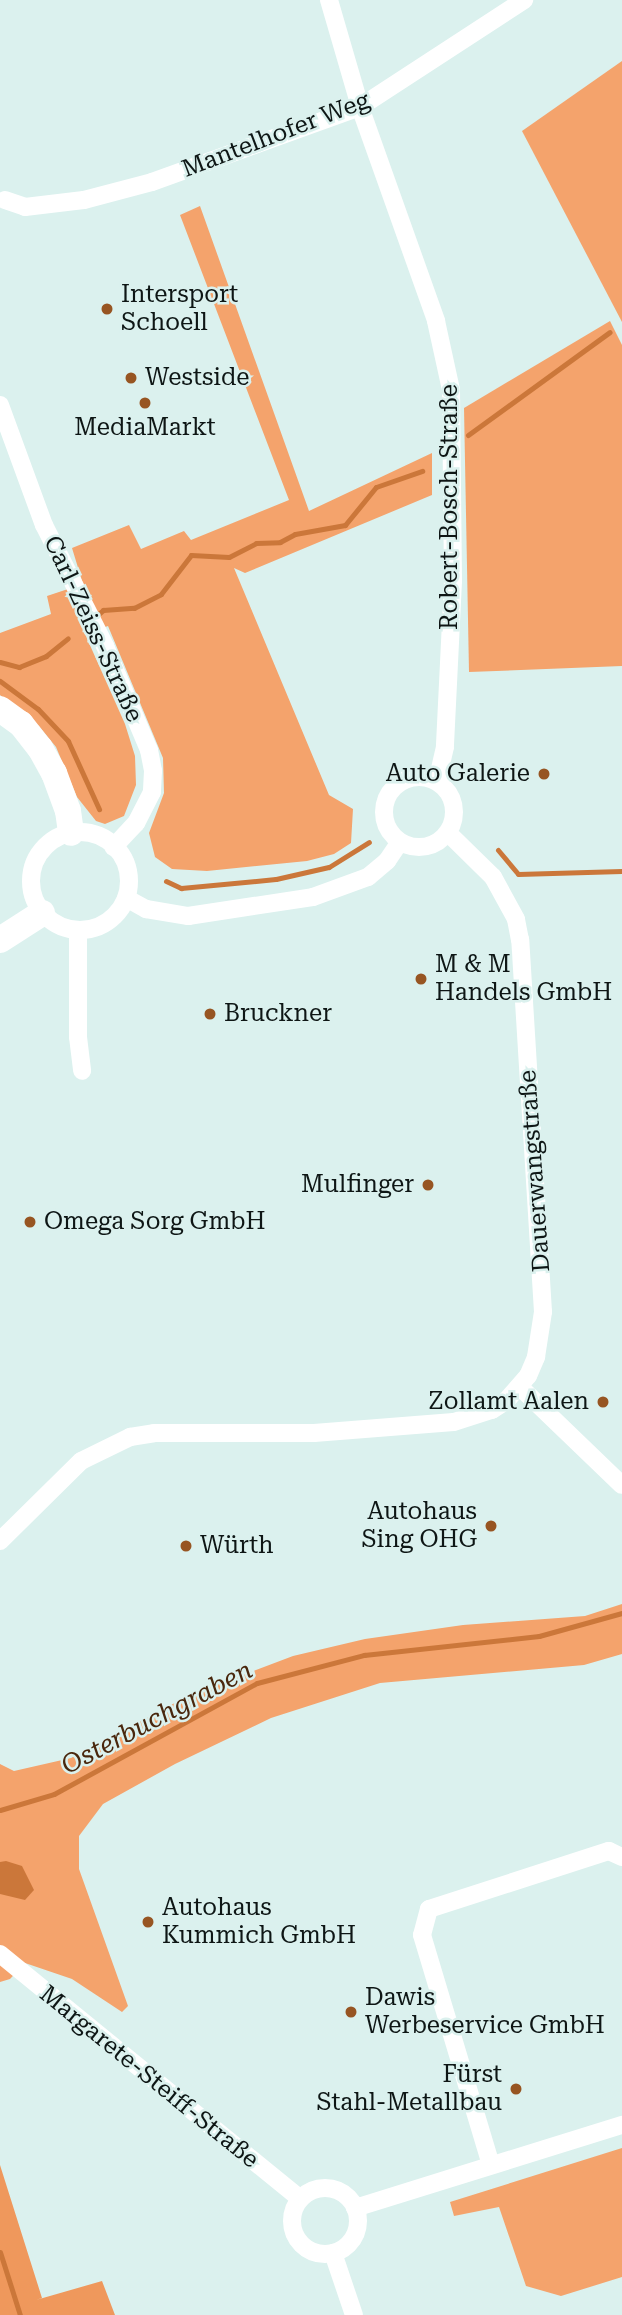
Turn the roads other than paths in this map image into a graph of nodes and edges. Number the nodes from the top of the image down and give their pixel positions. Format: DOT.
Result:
graph roads {
  1 [pos="329,0"];
  2 [pos="524,0"];
  3 [pos="360,107"];
  4 [pos="2,199"];
  5 [pos="0,405"];
  6 [pos="0,709"];
  7 [pos="437,781"];
  8 [pos="71,833"];
  9 [pos="448,833"];
  10 [pos="400,842"];
  11 [pos="114,847"];
  12 [pos="126,898"];
  13 [pos="42,913"];
  14 [pos="78,930"];
  15 [pos="0,940"];
  16 [pos="82,1071"];
  17 [pos="520,1387"];
  18 [pos="622,1485"];
  19 [pos="0,1541"];
  20 [pos="622,1857"];
  21 [pos="0,1954"];
  22 [pos="622,2125"];
  23 [pos="491,2165"];
  24 [pos="300,2199"];
  25 [pos="355,2208"];
  26 [pos="333,2253"];
  27 [pos="354,2315"];
  1 -- 3 [label="street, Robert-Bosch-Straße"];
  2 -- 3 [label="street, Mantelhofer Weg"];
  3 -- 4 [label="street, Mantelhofer Weg"];
  3 -- 7 [label="street, Robert-Bosch-Straße"];
  5 -- 11 [label="street, Carl-Zeiss-Straße"];
  6 -- 8 [label="highway"];
  7 -- 9 [label="street"];
  7 -- 10 [label="street"];
  8 -- 11 [label="street"];
  8 -- 13 [label="street"];
  9 -- 10 [label="street"];
  9 -- 17 [label="street, Dauerwangstraße"];
  10 -- 12 [label="street"];
  11 -- 12 [label="street"];
  12 -- 14 [label="street"];
  13 -- 14 [label="street"];
  13 -- 15 [label="highway"];
  14 -- 16 [label="street"];
  17 -- 18 [label="street"];
  17 -- 19 [label="street"];
  20 -- 23 [label="street"];
  21 -- 24 [label="street, Margarete-Steiff-Straße"];
  22 -- 23 [label="street"];
  23 -- 25 [label="street"];
  24 -- 25 [label="street"];
  24 -- 26 [label="street"];
  25 -- 26 [label="street"];
  26 -- 27 [label="street"];
}
